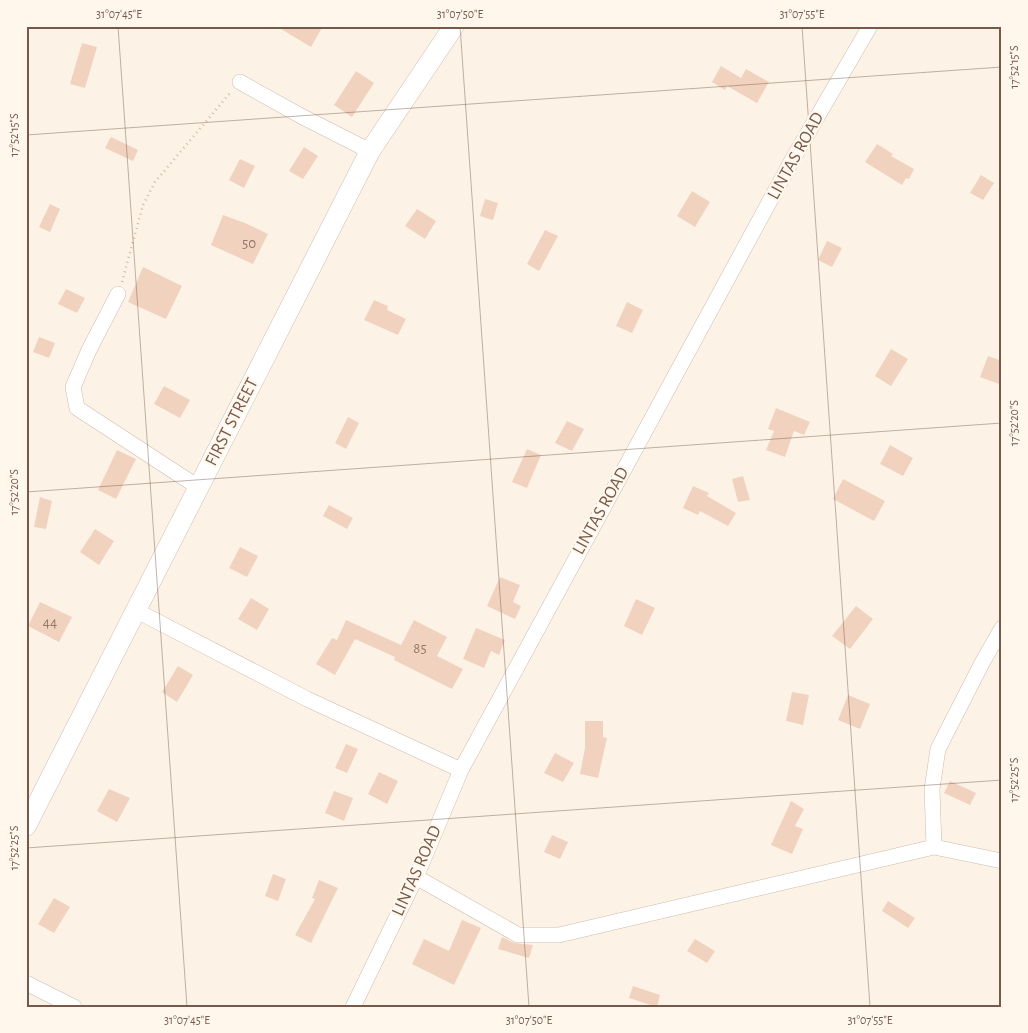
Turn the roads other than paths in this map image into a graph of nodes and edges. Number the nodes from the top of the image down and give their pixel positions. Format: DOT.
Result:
graph roads {
  1 [pos="454,26"];
  2 [pos="870,26"];
  3 [pos="240,82"];
  4 [pos="370,151"];
  5 [pos="118,294"];
  6 [pos="198,487"];
  7 [pos="137,611"];
  8 [pos="1002,628"];
  9 [pos="460,770"];
  10 [pos="26,826"];
  11 [pos="934,847"];
  12 [pos="1002,861"];
  13 [pos="416,877"];
  14 [pos="26,983"];
  15 [pos="74,1007"];
  16 [pos="353,1007"];
  1 -- 4 [label="street, FIRST STREET"];
  2 -- 9 [label="street, LINTAS ROAD"];
  3 -- 4 [label="street"];
  4 -- 6 [label="street, FIRST STREET"];
  5 -- 6 [label="street"];
  6 -- 7 [label="street, FIRST STREET"];
  7 -- 9 [label="street"];
  7 -- 10 [label="street, FIRST STREET"];
  8 -- 11 [label="street"];
  9 -- 13 [label="street, LINTAS ROAD"];
  11 -- 12 [label="street"];
  11 -- 13 [label="street"];
  13 -- 16 [label="street, LINTAS ROAD"];
  14 -- 15 [label="street"];
}
